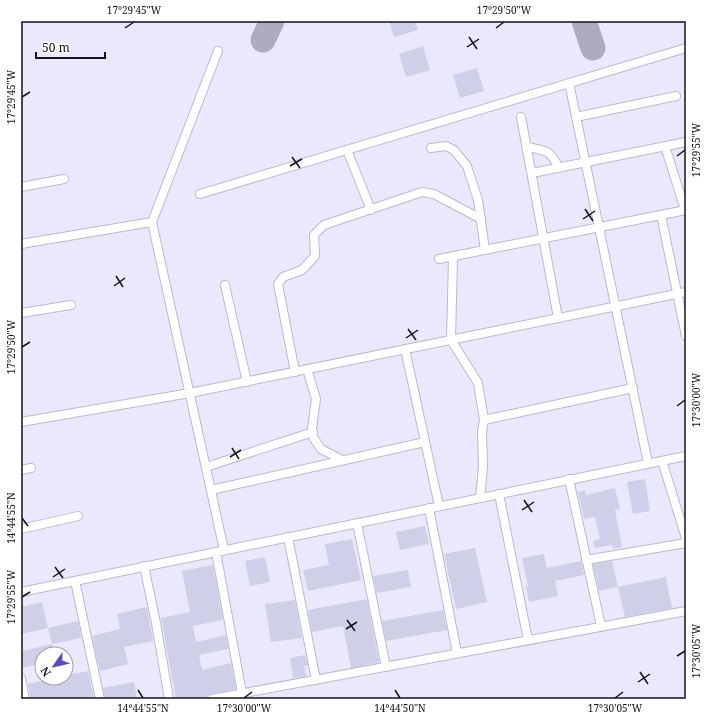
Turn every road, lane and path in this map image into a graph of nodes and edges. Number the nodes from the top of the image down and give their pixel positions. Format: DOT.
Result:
graph roads {
  1 [pos="686,48"];
  2 [pos="218,51"];
  3 [pos="569,83"];
  4 [pos="676,96"];
  5 [pos="521,117"];
  6 [pos="576,117"];
  7 [pos="686,142"];
  8 [pos="664,146"];
  9 [pos="431,148"];
  10 [pos="527,148"];
  11 [pos="347,150"];
  12 [pos="586,162"];
  13 [pos="559,168"];
  14 [pos="532,174"];
  15 [pos="64,179"];
  16 [pos="21,187"];
  17 [pos="200,194"];
  18 [pos="371,210"];
  19 [pos="686,210"];
  20 [pos="661,215"];
  21 [pos="481,219"];
  22 [pos="152,222"];
  23 [pos="599,227"];
  24 [pos="544,238"];
  25 [pos="21,244"];
  26 [pos="485,250"];
  27 [pos="453,257"];
  28 [pos="439,259"];
  29 [pos="225,285"];
  30 [pos="686,292"];
  31 [pos="677,293"];
  32 [pos="71,305"];
  33 [pos="616,306"];
  34 [pos="21,313"];
  35 [pos="558,318"];
  36 [pos="686,336"];
  37 [pos="451,340"];
  38 [pos="405,349"];
  39 [pos="307,370"];
  40 [pos="295,372"];
  41 [pos="247,382"];
  42 [pos="633,388"];
  43 [pos="190,394"];
  44 [pos="484,420"];
  45 [pos="21,422"];
  46 [pos="313,432"];
  47 [pos="425,442"];
  48 [pos="686,456"];
  49 [pos="342,460"];
  50 [pos="662,460"];
  51 [pos="648,463"];
  52 [pos="206,467"];
  53 [pos="31,468"];
  54 [pos="21,470"];
  55 [pos="569,479"];
  56 [pos="211,490"];
  57 [pos="499,494"];
  58 [pos="480,498"];
  59 [pos="439,506"];
  60 [pos="429,508"];
  61 [pos="78,516"];
  62 [pos="357,523"];
  63 [pos="21,529"];
  64 [pos="288,537"];
  65 [pos="686,538"];
  66 [pos="686,543"];
  67 [pos="224,550"];
  68 [pos="216,552"];
  69 [pos="586,560"];
  70 [pos="144,566"];
  71 [pos="75,580"];
  72 [pos="21,592"];
  73 [pos="686,611"];
  74 [pos="601,626"];
  75 [pos="528,640"];
  76 [pos="457,653"];
  77 [pos="386,667"];
  78 [pos="21,678"];
  79 [pos="316,680"];
  80 [pos="242,693"];
  81 [pos="25,699"];
  82 [pos="100,699"];
  83 [pos="169,699"];
  84 [pos="212,699"];
  1 -- 3 [label="street"];
  2 -- 22 [label="street"];
  3 -- 6 [label="street"];
  3 -- 11 [label="street"];
  4 -- 6 [label="street"];
  5 -- 10 [label="street"];
  6 -- 12 [label="street"];
  7 -- 8 [label="street"];
  8 -- 12 [label="street"];
  8 -- 19 [label="street"];
  9 -- 21 [label="street"];
  10 -- 13 [label="street"];
  10 -- 14 [label="street"];
  11 -- 17 [label="street"];
  11 -- 18 [label="street"];
  12 -- 13 [label="street"];
  12 -- 23 [label="street"];
  13 -- 14 [label="street"];
  14 -- 24 [label="street"];
  15 -- 16 [label="street"];
  18 -- 21 [label="street"];
  18 -- 40 [label="street"];
  19 -- 20 [label="street"];
  20 -- 23 [label="street"];
  20 -- 31 [label="street"];
  21 -- 26 [label="street"];
  22 -- 25 [label="street"];
  22 -- 43 [label="street"];
  23 -- 24 [label="street"];
  23 -- 33 [label="street"];
  24 -- 26 [label="street"];
  24 -- 35 [label="street"];
  26 -- 27 [label="street"];
  27 -- 28 [label="street"];
  27 -- 37 [label="street"];
  29 -- 41 [label="street"];
  30 -- 31 [label="street"];
  31 -- 33 [label="street"];
  31 -- 36 [label="street"];
  32 -- 34 [label="street"];
  33 -- 35 [label="street"];
  33 -- 42 [label="street"];
  35 -- 37 [label="street"];
  37 -- 38 [label="street"];
  37 -- 44 [label="street"];
  38 -- 39 [label="street"];
  38 -- 47 [label="street"];
  39 -- 40 [label="street"];
  39 -- 46 [label="street"];
  40 -- 41 [label="street"];
  41 -- 43 [label="street"];
  42 -- 44 [label="street"];
  42 -- 51 [label="street"];
  43 -- 45 [label="street"];
  43 -- 52 [label="street"];
  44 -- 58 [label="street"];
  46 -- 49 [label="street"];
  46 -- 52 [label="street"];
  47 -- 49 [label="street"];
  47 -- 59 [label="street"];
  48 -- 50 [label="street"];
  49 -- 56 [label="street"];
  50 -- 51 [label="street"];
  50 -- 65 [label="street"];
  51 -- 55 [label="street"];
  52 -- 56 [label="street"];
  53 -- 54 [label="street"];
  55 -- 57 [label="street"];
  55 -- 69 [label="street"];
  56 -- 67 [label="street"];
  57 -- 58 [label="street"];
  57 -- 75 [label="street"];
  58 -- 59 [label="street"];
  59 -- 60 [label="street"];
  60 -- 62 [label="street"];
  60 -- 76 [label="street"];
  61 -- 63 [label="street"];
  62 -- 64 [label="street"];
  62 -- 77 [label="street"];
  64 -- 67 [label="street"];
  64 -- 79 [label="street"];
  66 -- 69 [label="street"];
  67 -- 68 [label="street"];
  68 -- 70 [label="street"];
  68 -- 80 [label="street"];
  69 -- 74 [label="street"];
  70 -- 71 [label="street"];
  70 -- 83 [label="street"];
  71 -- 72 [label="street"];
  71 -- 82 [label="street"];
  73 -- 74 [label="street"];
  74 -- 75 [label="street"];
  75 -- 76 [label="street"];
  76 -- 77 [label="street"];
  77 -- 79 [label="street"];
  78 -- 81 [label="street"];
  79 -- 80 [label="street"];
  80 -- 84 [label="street"];
}
